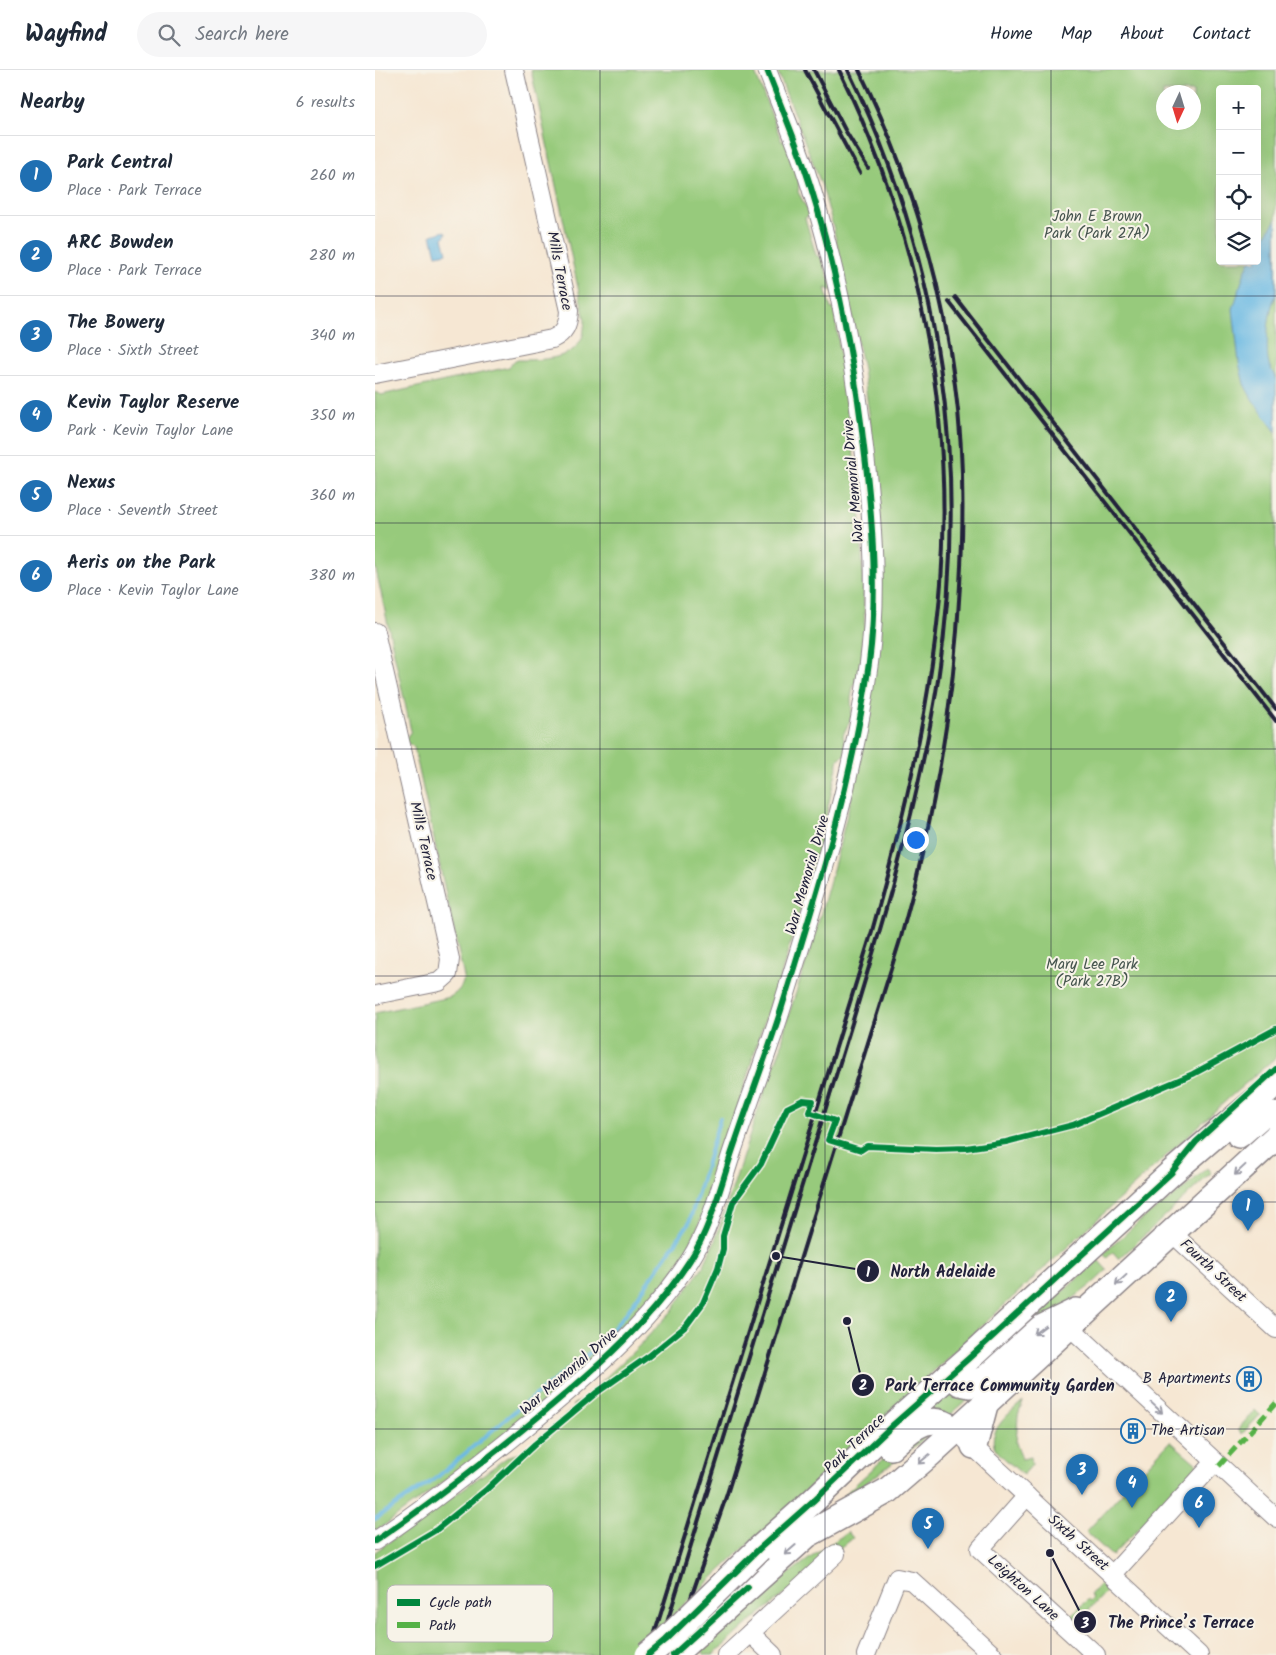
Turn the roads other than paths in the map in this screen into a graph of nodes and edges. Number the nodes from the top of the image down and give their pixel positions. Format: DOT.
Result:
graph roads {
  1 [pos="767,70"];
  2 [pos="515,74"];
  3 [pos="375,374"];
  4 [pos="375,632"];
  5 [pos="381,682"];
  6 [pos="375,995"];
  7 [pos="1276,1069"];
  8 [pos="1276,1083"];
  9 [pos="1276,1115"];
  10 [pos="1276,1137"];
  11 [pos="1171,1173"];
  12 [pos="1145,1197"];
  13 [pos="1171,1233"];
  14 [pos="1099,1300"];
  15 [pos="1070,1327"];
  16 [pos="1276,1329"];
  17 [pos="950,1374"];
  18 [pos="965,1439"];
  19 [pos="1215,1462"];
  20 [pos="1027,1496"];
  21 [pos="1276,1518"];
  22 [pos="782,1528"];
  23 [pos="375,1541"];
  24 [pos="836,1554"];
  25 [pos="1113,1574"];
  26 [pos="750,1634"];
  27 [pos="648,1655"];
  28 [pos="673,1655"];
  29 [pos="726,1655"];
  30 [pos="773,1655"];
  31 [pos="866,1655"];
  32 [pos="993,1655"];
  33 [pos="1096,1655"];
  34 [pos="1199,1655"];
  1 -- 23 [label="street, War Memorial Drive"];
  2 -- 3 [label="street, Mills Terrace"];
  4 -- 5 [label="street, Mills Terrace"];
  5 -- 6 [label="street, Mills Terrace"];
  7 -- 11 [label="highway"];
  8 -- 11 [label="highway, Park Terrace"];
  9 -- 12 [label="highway"];
  10 -- 13 [label="highway, one-way"];
  11 -- 12 [label="highway, Park Terrace"];
  12 -- 17 [label="highway, Park Terrace"];
  13 -- 14 [label="highway, one-way"];
  13 -- 16 [label="street, Fourth Street"];
  14 -- 15 [label="highway"];
  14 -- 17 [label="highway, one-way"];
  15 -- 18 [label="highway"];
  15 -- 19 [label="street, one-way"];
  17 -- 22 [label="highway, Park Terrace"];
  18 -- 20 [label="street, Sixth Street"];
  18 -- 22 [label="highway"];
  18 -- 28 [label="highway, one-way"];
  19 -- 21 [label="street"];
  19 -- 25 [label="street"];
  20 -- 25 [label="street, Sixth Street"];
  20 -- 33 [label="street, Leighton Lane"];
  22 -- 27 [label="highway, Park Terrace, bridge"];
  24 -- 26 [label="street"];
  25 -- 34 [label="street, Sixth Street"];
  26 -- 29 [label="street"];
  26 -- 30 [label="street"];
  31 -- 32 [label="street"];
}
